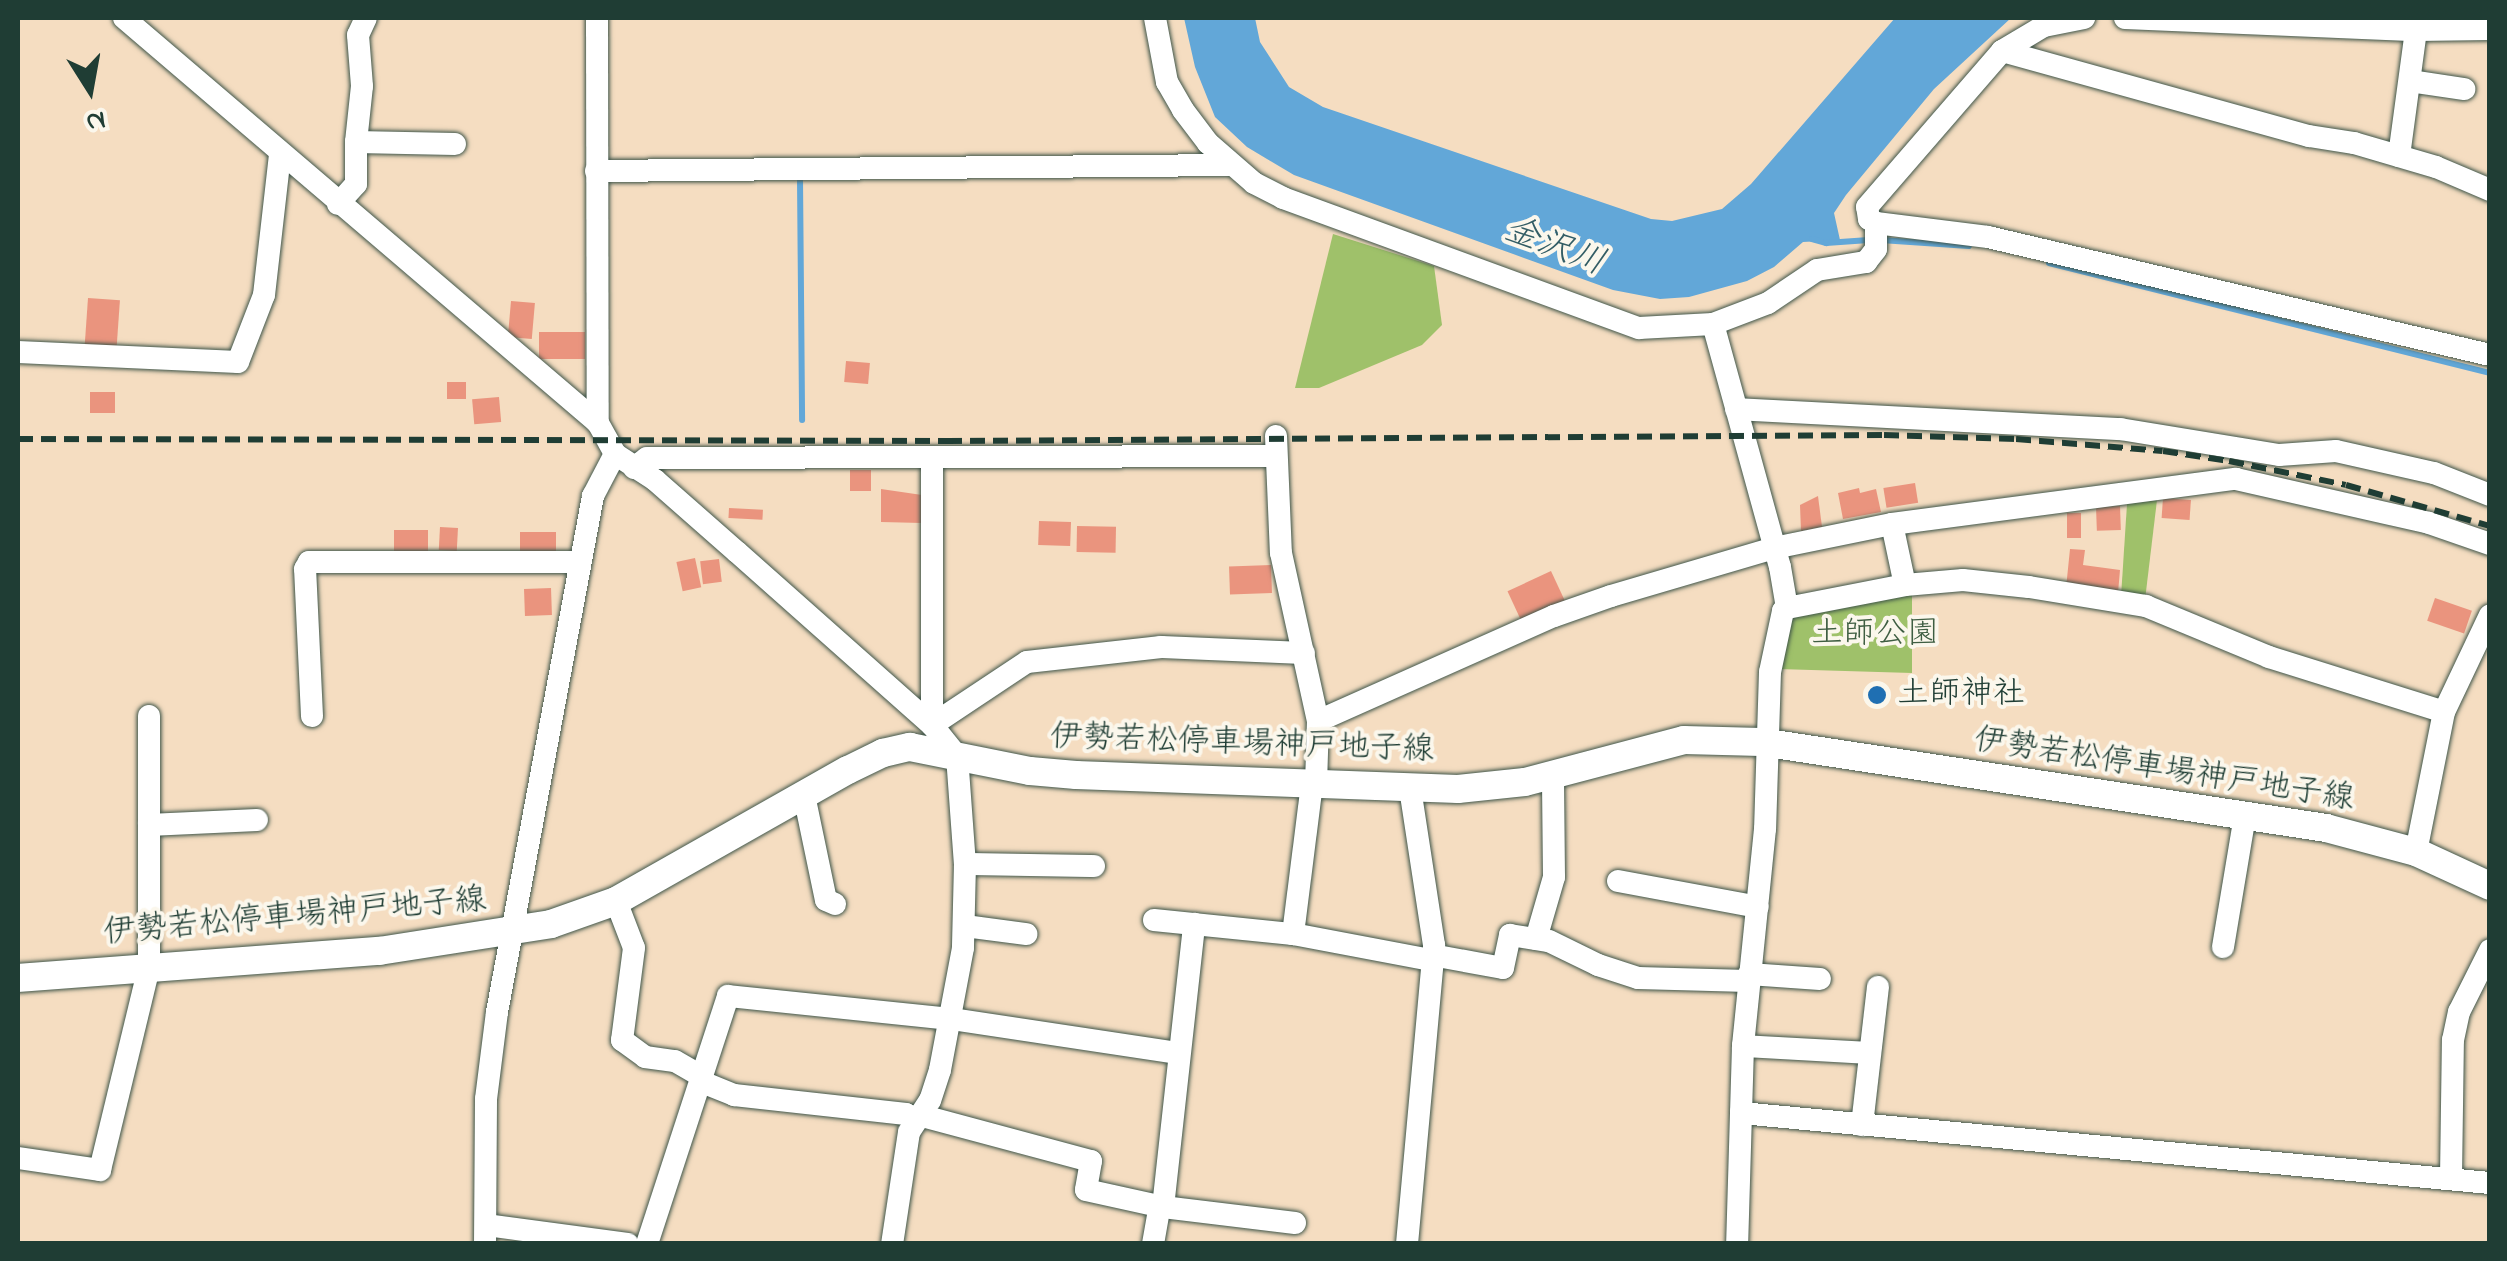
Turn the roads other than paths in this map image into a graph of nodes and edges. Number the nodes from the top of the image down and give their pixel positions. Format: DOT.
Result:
graph roads {
  1 [pos="124,18"];
  2 [pos="366,18"];
  3 [pos="597,18"];
  4 [pos="1155,18"];
  5 [pos="2084,18"];
  6 [pos="2125,18"];
  7 [pos="2490,29"];
  8 [pos="2416,30"];
  9 [pos="2002,52"];
  10 [pos="2410,81"];
  11 [pos="2464,90"];
  12 [pos="356,142"];
  13 [pos="455,144"];
  14 [pos="280,155"];
  15 [pos="2399,156"];
  16 [pos="1230,165"];
  17 [pos="596,171"];
  18 [pos="2490,190"];
  19 [pos="338,204"];
  20 [pos="1876,235"];
  21 [pos="1712,324"];
  22 [pos="18,352"];
  23 [pos="2490,355"];
  24 [pos="1736,409"];
  25 [pos="598,423"];
  26 [pos="932,457"];
  27 [pos="624,461"];
  28 [pos="2490,495"];
  29 [pos="1892,524"];
  30 [pos="2490,544"];
  31 [pos="1774,548"];
  32 [pos="580,562"];
  33 [pos="1905,585"];
  34 [pos="1787,608"];
  35 [pos="2490,615"];
  36 [pos="1304,652"];
  37 [pos="2444,712"];
  38 [pos="149,716"];
  39 [pos="312,716"];
  40 [pos="1318,721"];
  41 [pos="932,724"];
  42 [pos="1770,745"];
  43 [pos="957,756"];
  44 [pos="1553,775"];
  45 [pos="1314,784"];
  46 [pos="1410,788"];
  47 [pos="804,795"];
  48 [pos="2245,816"];
  49 [pos="257,820"];
  50 [pos="149,825"];
  51 [pos="2416,852"];
  52 [pos="964,864"];
  53 [pos="1094,866"];
  54 [pos="1618,881"];
  55 [pos="2490,886"];
  56 [pos="616,901"];
  57 [pos="835,904"];
  58 [pos="1758,907"];
  59 [pos="1154,920"];
  60 [pos="1194,924"];
  61 [pos="965,926"];
  62 [pos="511,932"];
  63 [pos="1026,934"];
  64 [pos="1293,934"];
  65 [pos="1536,939"];
  66 [pos="2223,947"];
  67 [pos="2490,950"];
  68 [pos="1432,957"];
  69 [pos="149,968"];
  70 [pos="1748,977"];
  71 [pos="18,978"];
  72 [pos="1820,979"];
  73 [pos="1878,987"];
  74 [pos="952,1019"];
  75 [pos="1743,1046"];
  76 [pos="1178,1052"];
  77 [pos="1868,1053"];
  78 [pos="703,1080"];
  79 [pos="1742,1113"];
  80 [pos="917,1118"];
  81 [pos="1862,1125"];
  82 [pos="24,1159"];
  83 [pos="2451,1178"];
  84 [pos="2490,1183"];
  85 [pos="1162,1206"];
  86 [pos="1296,1223"];
  87 [pos="486,1234"];
  88 [pos="628,1244"];
  89 [pos="647,1244"];
  90 [pos="892,1244"];
  91 [pos="1153,1244"];
  92 [pos="1407,1244"];
  93 [pos="1736,1244"];
  1 -- 14 [label="street"];
  2 -- 12 [label="street"];
  3 -- 17 [label="street"];
  4 -- 16 [label="street"];
  5 -- 9 [label="street"];
  6 -- 8 [label="street"];
  7 -- 8 [label="street"];
  8 -- 10 [label="street"];
  9 -- 15 [label="street"];
  9 -- 20 [label="street"];
  10 -- 11 [label="street"];
  10 -- 15 [label="street"];
  12 -- 13 [label="street"];
  12 -- 19 [label="street"];
  14 -- 19 [label="street"];
  14 -- 22 [label="street"];
  15 -- 18 [label="street"];
  16 -- 17 [label="street"];
  16 -- 21 [label="street"];
  17 -- 25 [label="street"];
  19 -- 25 [label="street"];
  20 -- 21 [label="street"];
  20 -- 23 [label="street"];
  21 -- 24 [label="street"];
  24 -- 28 [label="street"];
  24 -- 31 [label="street"];
  25 -- 27 [label="street"];
  26 -- 27 [label="street"];
  26 -- 36 [label="street"];
  26 -- 41 [label="street"];
  27 -- 32 [label="street"];
  27 -- 41 [label="street"];
  29 -- 30 [label="street"];
  29 -- 31 [label="street"];
  29 -- 33 [label="street"];
  31 -- 34 [label="street"];
  31 -- 40 [label="street"];
  32 -- 39 [label="street"];
  32 -- 62 [label="street"];
  33 -- 34 [label="street"];
  33 -- 37 [label="street"];
  34 -- 42 [label="street"];
  35 -- 37 [label="street"];
  36 -- 40 [label="street"];
  36 -- 41 [label="street"];
  37 -- 51 [label="street"];
  38 -- 50 [label="street"];
  40 -- 45 [label="street"];
  41 -- 43 [label="street"];
  42 -- 44 [label="main road, 伊勢若松停車場神戸地子線"];
  42 -- 48 [label="main road, 伊勢若松停車場神戸地子線"];
  42 -- 58 [label="street"];
  43 -- 45 [label="main road, 伊勢若松停車場神戸地子線"];
  43 -- 47 [label="main road, 伊勢若松停車場神戸地子線"];
  43 -- 52 [label="street"];
  44 -- 46 [label="main road, 伊勢若松停車場神戸地子線"];
  44 -- 65 [label="street"];
  45 -- 46 [label="main road, 伊勢若松停車場神戸地子線"];
  45 -- 64 [label="street"];
  46 -- 68 [label="street"];
  47 -- 56 [label="main road, 伊勢若松停車場神戸地子線"];
  47 -- 57 [label="street"];
  48 -- 51 [label="main road, 伊勢若松停車場神戸地子線"];
  48 -- 66 [label="street"];
  49 -- 50 [label="street"];
  50 -- 69 [label="street"];
  51 -- 55 [label="main road, 伊勢若松停車場神戸地子線"];
  52 -- 53 [label="street"];
  52 -- 61 [label="street"];
  54 -- 58 [label="street"];
  56 -- 62 [label="main road, 伊勢若松停車場神戸地子線"];
  56 -- 78 [label="street"];
  58 -- 70 [label="street"];
  59 -- 60 [label="street"];
  60 -- 64 [label="street"];
  60 -- 76 [label="street"];
  61 -- 63 [label="street"];
  61 -- 74 [label="street"];
  62 -- 69 [label="main road, 伊勢若松停車場神戸地子線"];
  62 -- 87 [label="street"];
  64 -- 68 [label="street"];
  65 -- 68 [label="street"];
  65 -- 70 [label="street"];
  67 -- 83 [label="street"];
  68 -- 92 [label="street"];
  69 -- 71 [label="main road, 伊勢若松停車場神戸地子線"];
  69 -- 82 [label="street"];
  70 -- 72 [label="street"];
  70 -- 75 [label="street"];
  73 -- 77 [label="street"];
  74 -- 76 [label="street"];
  74 -- 78 [label="street"];
  74 -- 80 [label="street"];
  75 -- 77 [label="street"];
  75 -- 79 [label="street"];
  76 -- 85 [label="street"];
  77 -- 81 [label="street"];
  78 -- 80 [label="street"];
  78 -- 89 [label="street"];
  79 -- 81 [label="street"];
  79 -- 93 [label="street"];
  80 -- 85 [label="street"];
  80 -- 90 [label="street"];
  81 -- 83 [label="street"];
  83 -- 84 [label="street"];
  85 -- 86 [label="street"];
  85 -- 91 [label="street"];
  87 -- 88 [label="street"];
}
